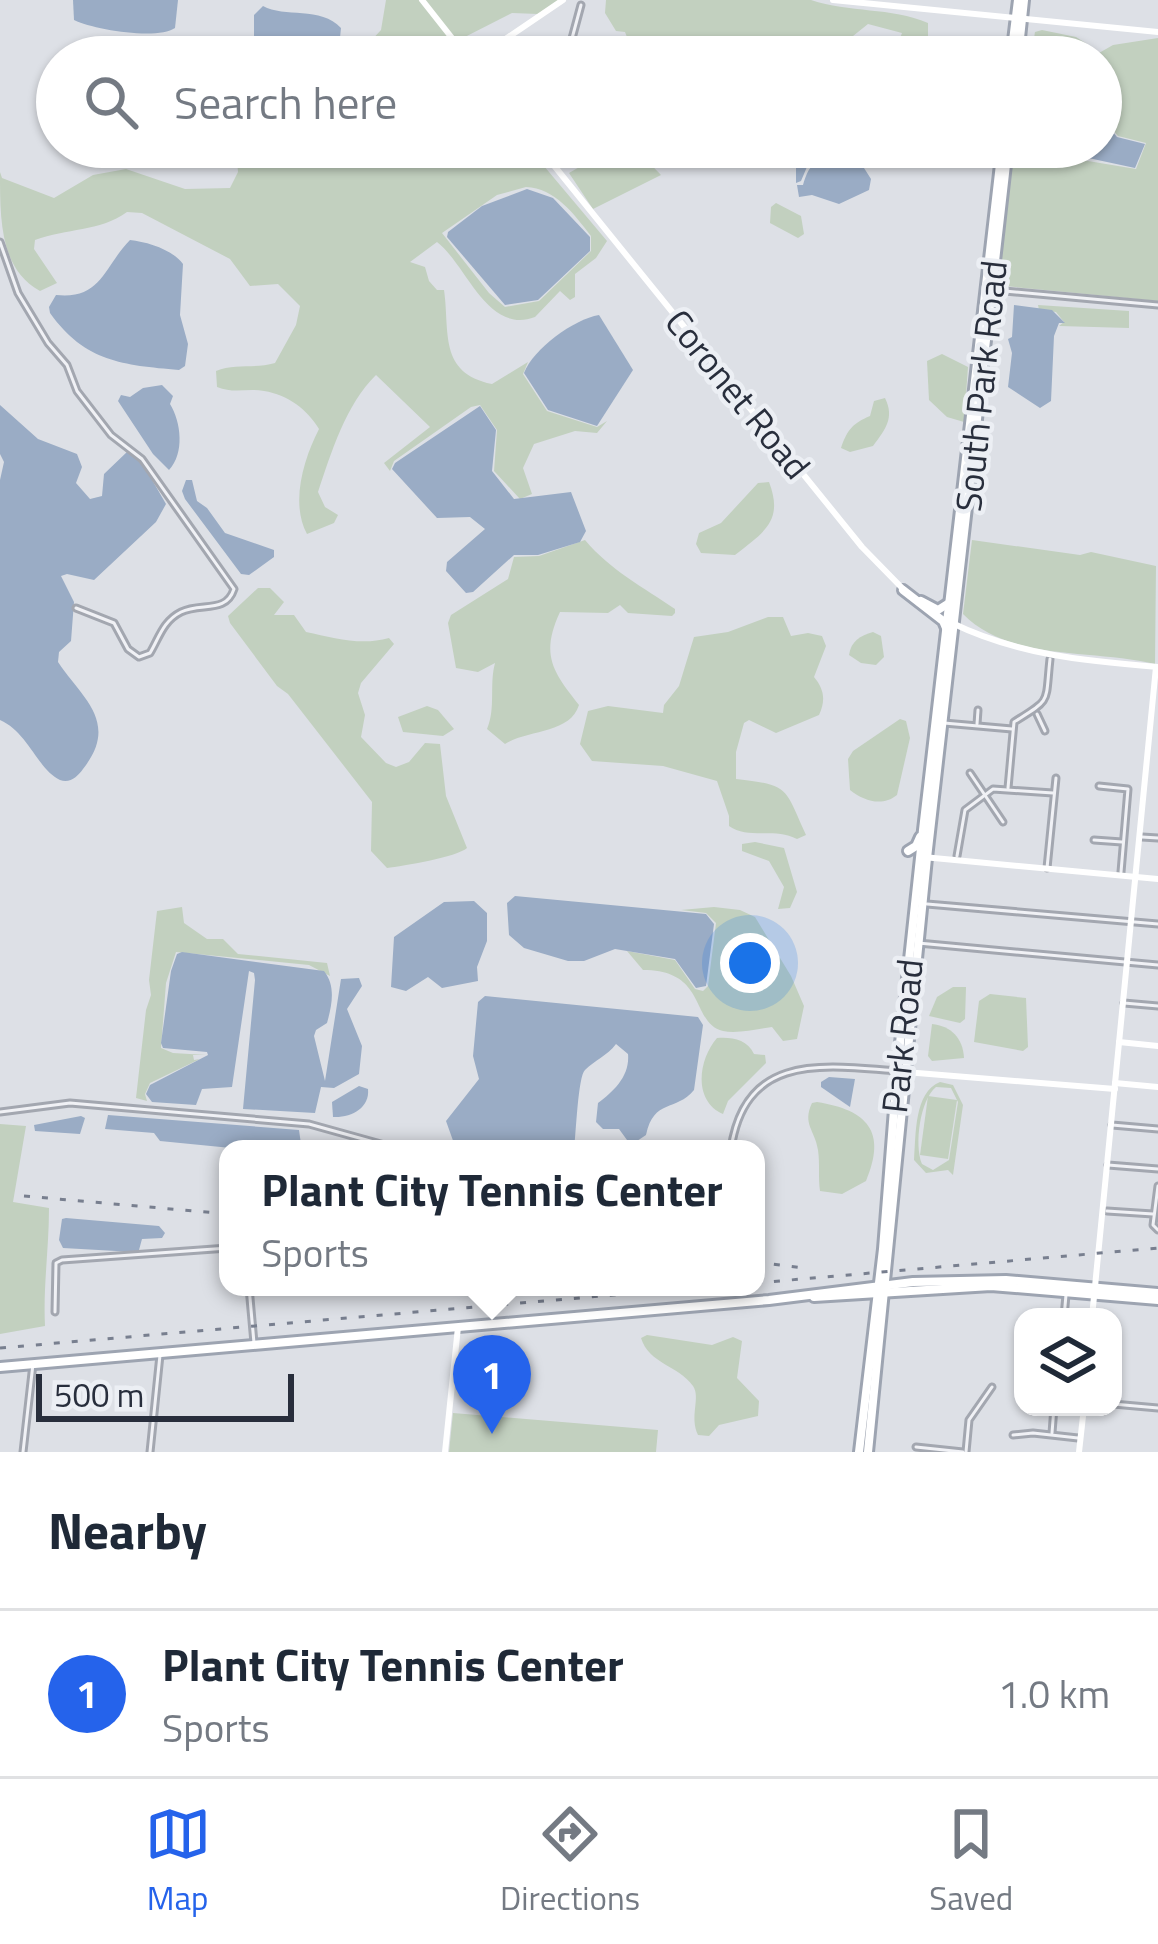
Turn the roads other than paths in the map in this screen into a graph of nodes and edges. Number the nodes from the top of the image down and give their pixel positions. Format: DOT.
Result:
graph roads {
  1 [pos="422,0"];
  2 [pos="563,0"];
  3 [pos="833,0"];
  4 [pos="1021,0"];
  5 [pos="581,5"];
  6 [pos="1019,18"];
  7 [pos="1158,32"];
  8 [pos="450,36"];
  9 [pos="510,36"];
  10 [pos="573,36"];
  11 [pos="1017,36"];
  12 [pos="556,168"];
  13 [pos="1003,168"];
  14 [pos="0,242"];
  15 [pos="989,289"];
  16 [pos="1158,305"];
  17 [pos="954,565"];
  18 [pos="902,589"];
  19 [pos="953,605"];
  20 [pos="76,608"];
  21 [pos="949,625"];
  22 [pos="988,640"];
  23 [pos="951,647"];
  24 [pos="1050,656"];
  25 [pos="1157,664"];
  26 [pos="944,679"];
  27 [pos="978,710"];
  28 [pos="1036,712"];
  29 [pos="939,723"];
  30 [pos="977,726"];
  31 [pos="1014,729"];
  32 [pos="1046,731"];
  33 [pos="970,773"];
  34 [pos="1056,778"];
  35 [pos="1099,786"];
  36 [pos="1008,788"];
  37 [pos="1053,794"];
  38 [pos="985,795"];
  39 [pos="926,807"];
  40 [pos="1003,822"];
  41 [pos="923,830"];
  42 [pos="1138,837"];
  43 [pos="1158,838"];
  44 [pos="1094,840"];
  45 [pos="1124,842"];
  46 [pos="908,850"];
  47 [pos="924,858"];
  48 [pos="956,862"];
  49 [pos="1047,869"];
  50 [pos="1120,876"];
  51 [pos="1134,878"];
  52 [pos="1158,880"];
  53 [pos="922,903"];
  54 [pos="1130,922"];
  55 [pos="1158,924"];
  56 [pos="915,943"];
  57 [pos="1126,962"];
  58 [pos="1158,965"];
  59 [pos="1123,1003"];
  60 [pos="1158,1006"];
  61 [pos="1119,1042"];
  62 [pos="1158,1046"];
  63 [pos="897,1071"];
  64 [pos="1115,1086"];
  65 [pos="1158,1088"];
  66 [pos="0,1112"];
  67 [pos="1112,1125"];
  68 [pos="1158,1129"];
  69 [pos="367,1140"];
  70 [pos="733,1140"];
  71 [pos="1108,1165"];
  72 [pos="1158,1169"];
  73 [pos="1158,1190"];
  74 [pos="1103,1210"];
  75 [pos="1153,1214"];
  76 [pos="1157,1230"];
  77 [pos="219,1249"];
  78 [pos="882,1289"];
  79 [pos="1095,1291"];
  80 [pos="1067,1292"];
  81 [pos="250,1296"];
  82 [pos="1158,1297"];
  83 [pos="1065,1308"];
  84 [pos="1093,1308"];
  85 [pos="55,1312"];
  86 [pos="458,1327"];
  87 [pos="254,1345"];
  88 [pos="160,1353"];
  89 [pos="33,1364"];
  90 [pos="0,1367"];
  91 [pos="992,1387"];
  92 [pos="1122,1405"];
  93 [pos="1158,1408"];
  94 [pos="1053,1416"];
  95 [pos="1083,1416"];
  96 [pos="1013,1435"];
  97 [pos="1052,1435"];
  98 [pos="1080,1438"];
  99 [pos="916,1447"];
  100 [pos="23,1452"];
  101 [pos="150,1452"];
  102 [pos="445,1452"];
  103 [pos="859,1452"];
  104 [pos="868,1452"];
  105 [pos="965,1452"];
  106 [pos="1079,1452"];
  1 -- 8 [label="street"];
  2 -- 9 [label="street"];
  3 -- 6 [label="street"];
  4 -- 6 [label="main road"];
  5 -- 10 [label="street"];
  6 -- 7 [label="street"];
  6 -- 11 [label="main road"];
  12 -- 18 [label="street, Coronet Road"];
  13 -- 15 [label="main road, South Park Road"];
  14 -- 20 [label="street"];
  15 -- 16 [label="street"];
  15 -- 17 [label="main road, South Park Road"];
  15 -- 19 [label="main road, South Park Road"];
  17 -- 19 [label="main road, South Park Road"];
  17 -- 21 [label="main road"];
  18 -- 19 [label="main road"];
  18 -- 21 [label="main road"];
  19 -- 21 [label="main road, South Park Road"];
  19 -- 22 [label="street"];
  21 -- 22 [label="street"];
  21 -- 23 [label="main road, Park Road"];
  21 -- 26 [label="main road"];
  22 -- 23 [label="street"];
  22 -- 24 [label="street"];
  23 -- 26 [label="main road, Park Road"];
  24 -- 25 [label="street"];
  24 -- 28 [label="street"];
  25 -- 42 [label="street"];
  26 -- 29 [label="main road, Park Road"];
  27 -- 30 [label="street"];
  28 -- 31 [label="street"];
  28 -- 32 [label="street"];
  29 -- 30 [label="street"];
  29 -- 39 [label="main road, Park Road"];
  29 -- 47 [label="main road, Park Road"];
  30 -- 31 [label="street"];
  31 -- 36 [label="street"];
  33 -- 38 [label="street"];
  34 -- 37 [label="street"];
  35 -- 45 [label="street"];
  36 -- 37 [label="street"];
  36 -- 38 [label="street"];
  37 -- 49 [label="street"];
  38 -- 40 [label="street"];
  38 -- 48 [label="street"];
  39 -- 41 [label="main road, Park Road"];
  39 -- 47 [label="main road"];
  41 -- 46 [label="main road"];
  41 -- 47 [label="main road, Park Road"];
  42 -- 43 [label="street"];
  42 -- 51 [label="street"];
  44 -- 45 [label="street"];
  45 -- 50 [label="street"];
  47 -- 48 [label="street"];
  47 -- 53 [label="main road, Park Road"];
  47 -- 56 [label="main road, Park Road"];
  48 -- 49 [label="street"];
  49 -- 50 [label="street"];
  50 -- 51 [label="street"];
  51 -- 52 [label="street"];
  51 -- 54 [label="street"];
  53 -- 54 [label="street"];
  53 -- 56 [label="main road, Park Road"];
  54 -- 55 [label="street"];
  54 -- 57 [label="street"];
  56 -- 57 [label="street"];
  56 -- 63 [label="main road, Park Road"];
  56 -- 63 [label="main road, Park Road"];
  57 -- 58 [label="street"];
  57 -- 59 [label="street"];
  59 -- 60 [label="street"];
  59 -- 61 [label="street"];
  61 -- 62 [label="street"];
  61 -- 64 [label="street"];
  63 -- 64 [label="street"];
  63 -- 70 [label="street"];
  63 -- 78 [label="main road, Park Road"];
  63 -- 78 [label="main road, Park Road"];
  64 -- 65 [label="street"];
  64 -- 67 [label="street"];
  66 -- 69 [label="street"];
  67 -- 68 [label="street"];
  67 -- 71 [label="street"];
  71 -- 72 [label="street"];
  71 -- 74 [label="street"];
  73 -- 75 [label="street"];
  74 -- 75 [label="street"];
  74 -- 79 [label="street"];
  75 -- 76 [label="street"];
  77 -- 85 [label="street"];
  78 -- 79 [label="main road"];
  78 -- 80 [label="main road"];
  78 -- 86 [label="main road"];
  78 -- 103 [label="main road, Park Road"];
  78 -- 104 [label="main road, Park Road"];
  79 -- 80 [label="main road"];
  79 -- 82 [label="main road"];
  79 -- 84 [label="street"];
  80 -- 83 [label="street"];
  81 -- 87 [label="street"];
  86 -- 87 [label="main road"];
  86 -- 102 [label="street"];
  87 -- 88 [label="main road"];
  88 -- 89 [label="main road"];
  88 -- 101 [label="street"];
  89 -- 90 [label="main road"];
  89 -- 100 [label="street"];
  91 -- 105 [label="street"];
  92 -- 93 [label="street"];
  94 -- 97 [label="street"];
  95 -- 98 [label="street"];
  96 -- 97 [label="street"];
  97 -- 98 [label="street"];
  98 -- 106 [label="street"];
  99 -- 105 [label="street"];
}
